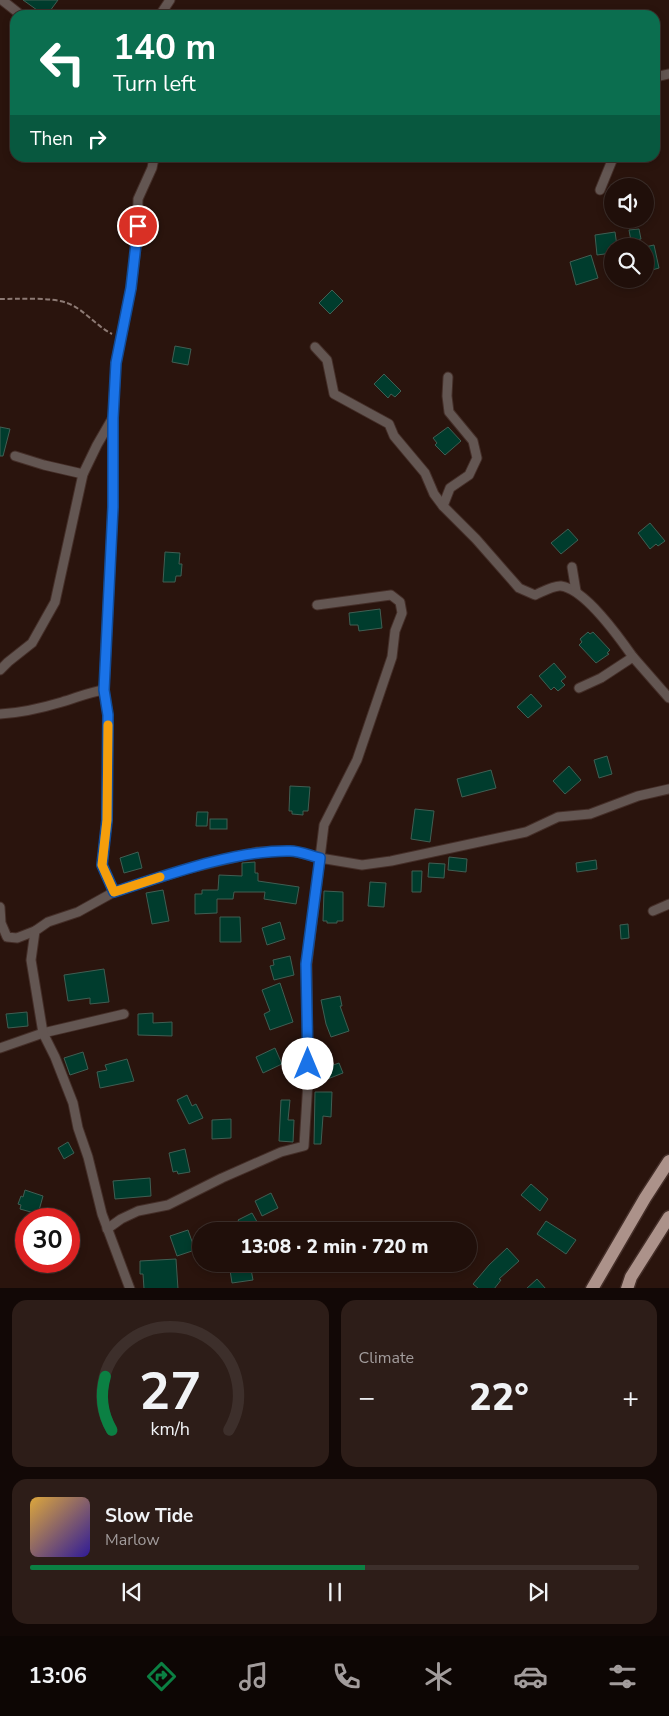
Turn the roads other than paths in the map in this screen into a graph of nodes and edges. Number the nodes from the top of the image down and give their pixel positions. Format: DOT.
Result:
graph roads {
  1 [pos="2,0"];
  2 [pos="15,10"];
  3 [pos="153,162"];
  4 [pos="611,162"];
  5 [pos="600,190"];
  6 [pos="315,347"];
  7 [pos="448,376"];
  8 [pos="113,418"];
  9 [pos="15,456"];
  10 [pos="84,474"];
  11 [pos="443,506"];
  12 [pos="572,567"];
  13 [pos="576,592"];
  14 [pos="317,605"];
  15 [pos="633,656"];
  16 [pos="0,670"];
  17 [pos="579,688"];
  18 [pos="104,690"];
  19 [pos="669,698"];
  20 [pos="0,714"];
  21 [pos="669,789"];
  22 [pos="320,858"];
  23 [pos="114,892"];
  24 [pos="669,904"];
  25 [pos="0,907"];
  26 [pos="652,911"];
  27 [pos="35,931"];
  28 [pos="124,1014"];
  29 [pos="43,1033"];
  30 [pos="0,1048"];
  31 [pos="669,1161"];
  32 [pos="669,1218"];
  33 [pos="107,1229"];
  34 [pos="130,1288"];
  35 [pos="592,1288"];
  36 [pos="627,1288"];
  1 -- 2 [label="street"];
  3 -- 8 [label="street"];
  4 -- 5 [label="street"];
  6 -- 11 [label="street"];
  7 -- 11 [label="street"];
  8 -- 10 [label="street"];
  8 -- 18 [label="street"];
  9 -- 10 [label="street"];
  10 -- 16 [label="street"];
  11 -- 13 [label="street"];
  12 -- 13 [label="street"];
  13 -- 15 [label="street"];
  14 -- 22 [label="street"];
  15 -- 17 [label="street"];
  15 -- 19 [label="street"];
  18 -- 20 [label="street"];
  18 -- 23 [label="street"];
  21 -- 22 [label="street"];
  22 -- 23 [label="street"];
  22 -- 33 [label="street"];
  23 -- 27 [label="street"];
  24 -- 26 [label="street"];
  25 -- 27 [label="street"];
  27 -- 29 [label="street"];
  28 -- 29 [label="street"];
  29 -- 30 [label="street"];
  29 -- 33 [label="street"];
  31 -- 35 [label="main road"];
  32 -- 36 [label="main road"];
  33 -- 34 [label="street"];
}
